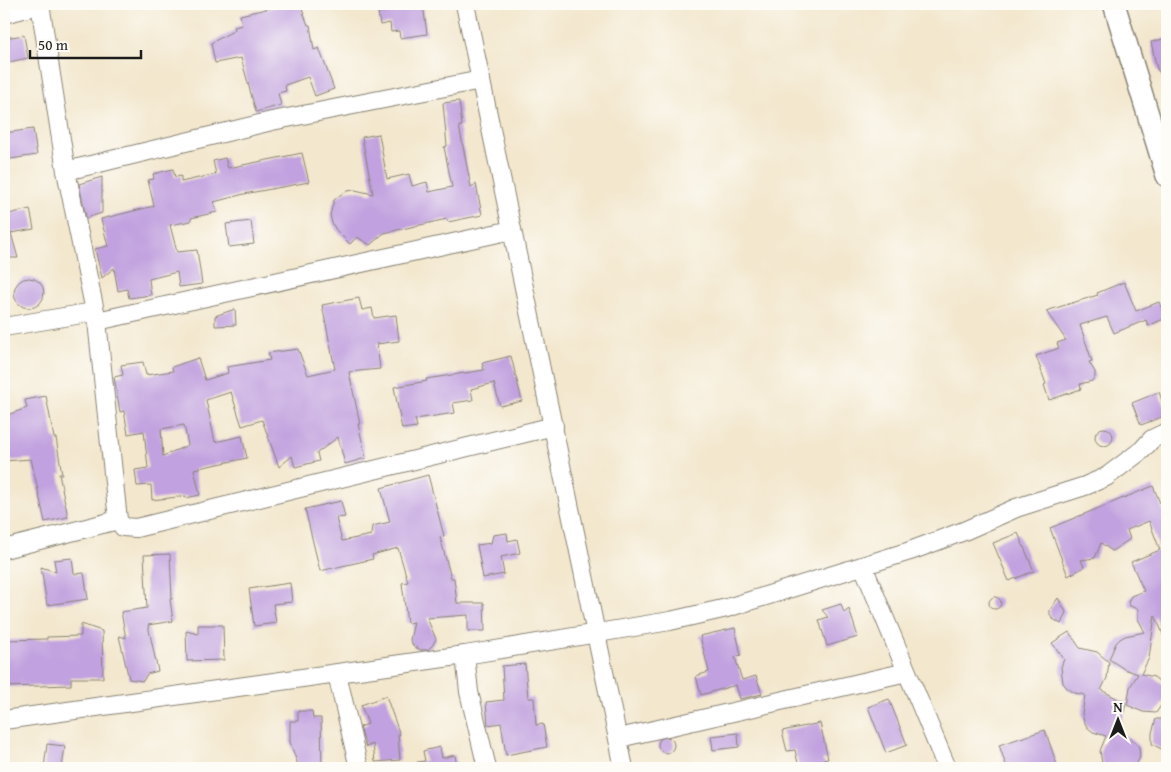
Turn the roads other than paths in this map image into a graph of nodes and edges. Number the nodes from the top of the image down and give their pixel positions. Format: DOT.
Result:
graph roads {
  1 [pos="41,4"];
  2 [pos="466,4"];
  3 [pos="1114,4"];
  4 [pos="4,14"];
  5 [pos="482,80"];
  6 [pos="66,171"];
  7 [pos="1167,176"];
  8 [pos="512,230"];
  9 [pos="96,316"];
  10 [pos="4,328"];
  11 [pos="554,426"];
  12 [pos="1167,432"];
  13 [pos="118,520"];
  14 [pos="4,549"];
  15 [pos="863,566"];
  16 [pos="597,633"];
  17 [pos="465,655"];
  18 [pos="907,672"];
  19 [pos="337,674"];
  20 [pos="4,720"];
  21 [pos="618,738"];
  22 [pos="359,768"];
  23 [pos="487,768"];
  24 [pos="624,768"];
  25 [pos="947,768"];
  1 -- 4 [label="street"];
  1 -- 6 [label="street"];
  2 -- 5 [label="street"];
  3 -- 7 [label="street"];
  5 -- 6 [label="street"];
  5 -- 8 [label="street"];
  6 -- 9 [label="street"];
  8 -- 9 [label="street"];
  8 -- 11 [label="street"];
  9 -- 10 [label="street"];
  9 -- 13 [label="street"];
  11 -- 13 [label="street"];
  11 -- 16 [label="street"];
  12 -- 15 [label="street"];
  13 -- 14 [label="street"];
  15 -- 16 [label="street"];
  15 -- 18 [label="street"];
  16 -- 17 [label="street"];
  16 -- 21 [label="street"];
  17 -- 19 [label="street"];
  17 -- 23 [label="street"];
  18 -- 21 [label="street"];
  18 -- 25 [label="street"];
  19 -- 20 [label="street"];
  19 -- 22 [label="street"];
  21 -- 24 [label="street"];
}
